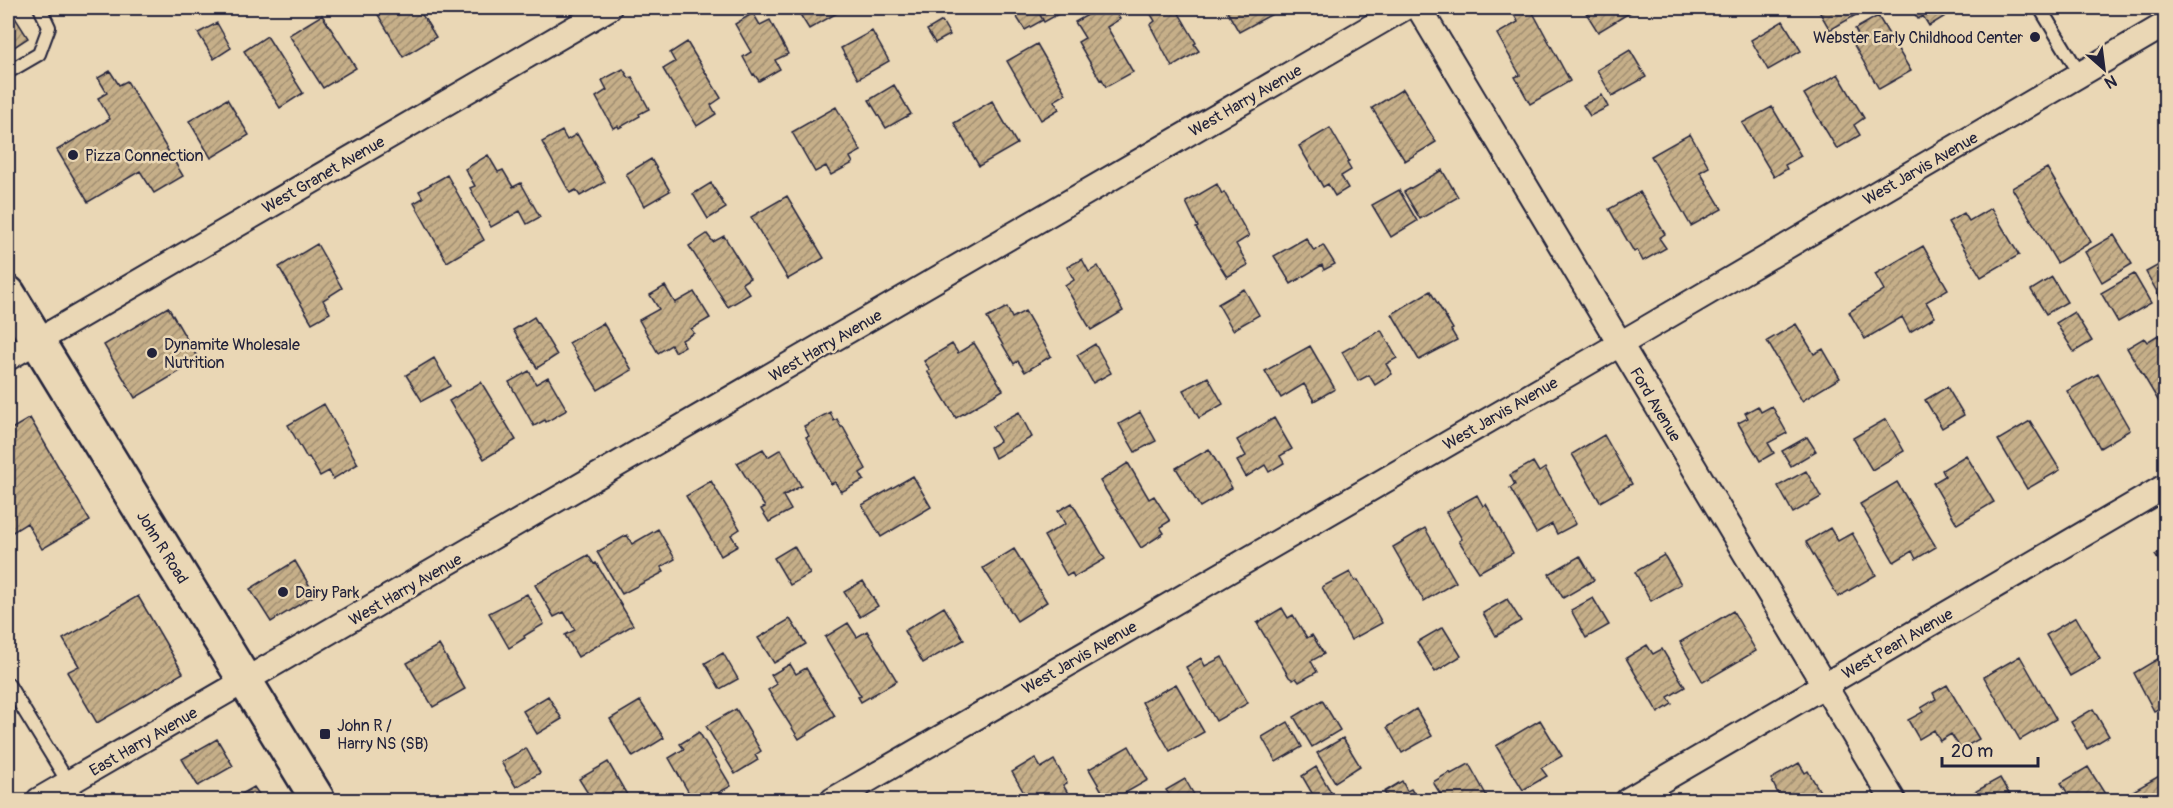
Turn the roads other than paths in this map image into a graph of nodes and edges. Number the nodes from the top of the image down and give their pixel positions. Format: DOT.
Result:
graph roads {
  1 [pos="40,8"];
  2 [pos="609,8"];
  3 [pos="1404,8"];
  4 [pos="1419,8"];
  5 [pos="2040,8"];
  6 [pos="2166,24"];
  7 [pos="8,72"];
  8 [pos="2080,74"];
  9 [pos="8,293"];
  10 [pos="37,341"];
  11 [pos="1620,344"];
  12 [pos="8,358"];
  13 [pos="2166,486"];
  14 [pos="246,681"];
  15 [pos="8,684"];
  16 [pos="1825,685"];
  17 [pos="74,792"];
  18 [pos="39,801"];
  19 [pos="318,801"];
  20 [pos="833,801"];
  21 [pos="1628,801"];
  22 [pos="1893,801"];
  1 -- 7 [label="lane"];
  2 -- 10 [label="street, West Granet Avenue"];
  3 -- 14 [label="street, West Harry Avenue"];
  4 -- 11 [label="street, Ford Avenue"];
  5 -- 8 [label="lane"];
  6 -- 8 [label="street, West Jarvis Avenue"];
  8 -- 11 [label="street, West Jarvis Avenue"];
  9 -- 10 [label="main road, John R Road"];
  10 -- 12 [label="street, West Granet Avenue"];
  10 -- 14 [label="main road, John R Road"];
  11 -- 16 [label="street, Ford Avenue"];
  11 -- 20 [label="street, West Jarvis Avenue"];
  13 -- 16 [label="street, West Pearl Avenue"];
  14 -- 17 [label="street, East Harry Avenue"];
  14 -- 19 [label="main road, John R Road"];
  15 -- 17 [label="lane"];
  16 -- 21 [label="street, West Pearl Avenue"];
  16 -- 22 [label="street, Ford Avenue"];
  17 -- 18 [label="street, East Harry Avenue"];
}
